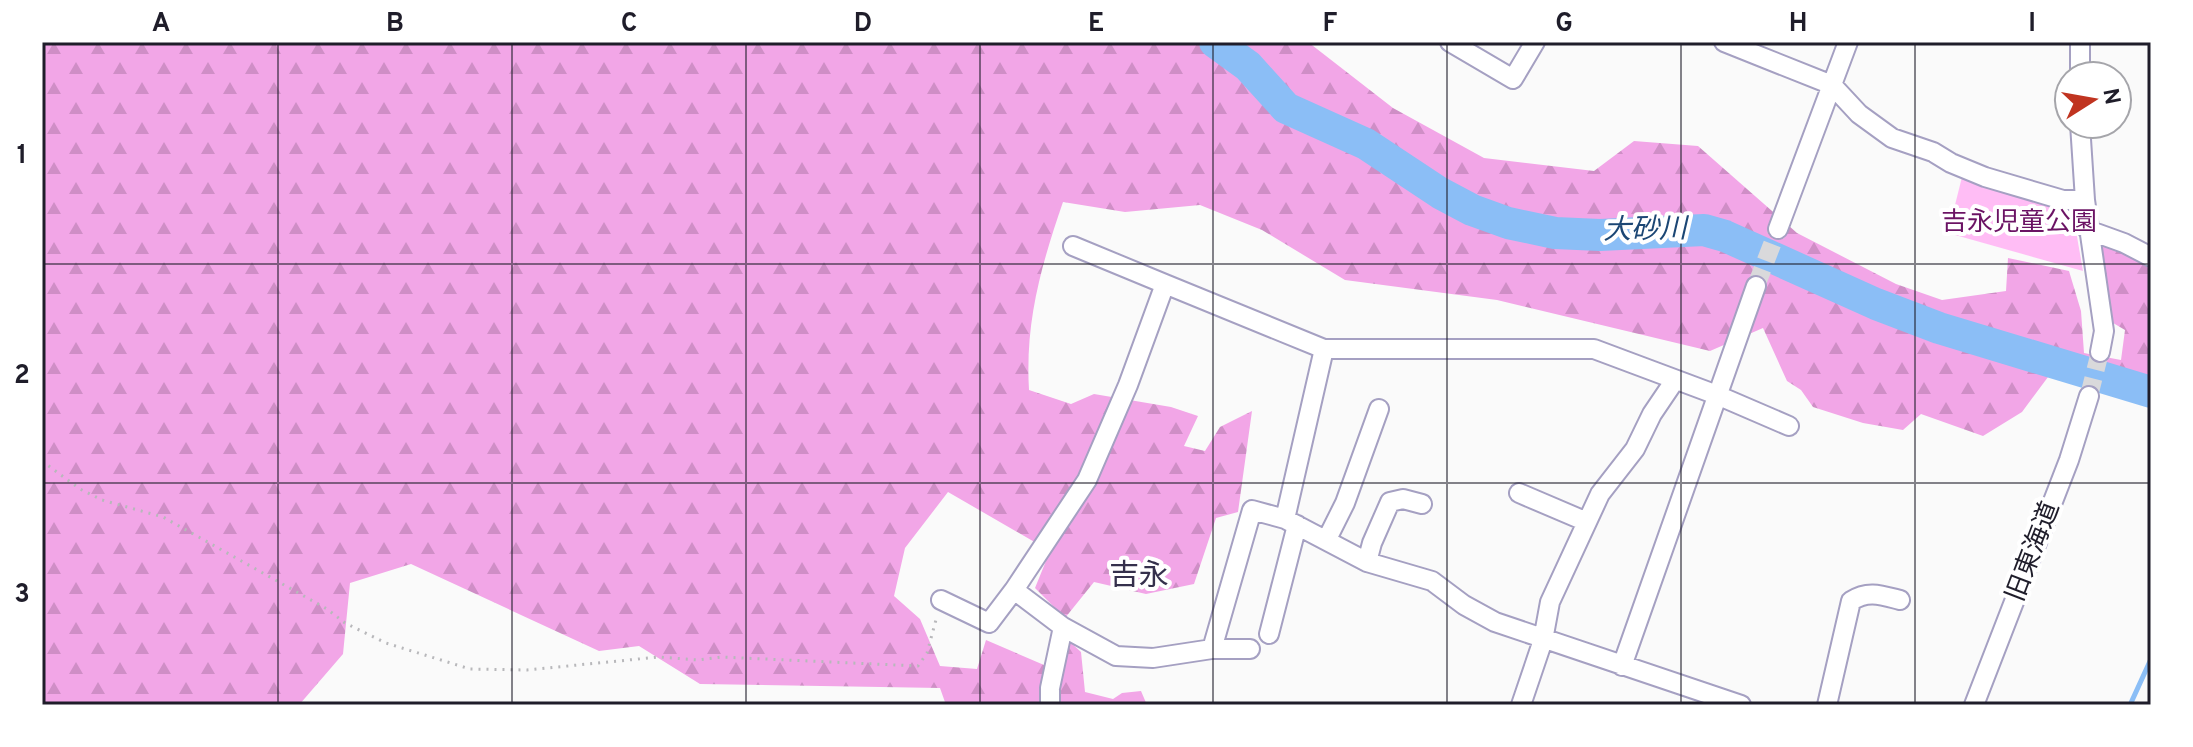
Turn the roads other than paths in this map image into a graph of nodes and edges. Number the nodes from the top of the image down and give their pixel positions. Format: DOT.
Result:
graph roads {
  1 [pos="1450,42"];
  2 [pos="1535,42"];
  3 [pos="1724,42"];
  4 [pos="1848,42"];
  5 [pos="1832,85"];
  6 [pos="2081,140"];
  7 [pos="2085,200"];
  8 [pos="1778,229"];
  9 [pos="2088,230"];
  10 [pos="1073,246"];
  11 [pos="2151,257"];
  12 [pos="1165,284"];
  13 [pos="1756,286"];
  14 [pos="1324,349"];
  15 [pos="2100,352"];
  16 [pos="1675,380"];
  17 [pos="1717,395"];
  18 [pos="2089,396"];
  19 [pos="1379,409"];
  20 [pos="1789,426"];
  21 [pos="1519,493"];
  22 [pos="1422,504"];
  23 [pos="1291,522"];
  24 [pos="1587,522"];
  25 [pos="1327,539"];
  26 [pos="1367,562"];
  27 [pos="1014,590"];
  28 [pos="941,600"];
  29 [pos="1900,600"];
  30 [pos="1063,627"];
  31 [pos="1269,634"];
  32 [pos="1543,640"];
  33 [pos="1212,649"];
  34 [pos="1250,649"];
  35 [pos="1622,666"];
  36 [pos="1050,705"];
  37 [pos="1521,705"];
  38 [pos="1741,705"];
  39 [pos="1827,705"];
  40 [pos="1974,705"];
  1 -- 2 [label="street"];
  3 -- 5 [label="street"];
  4 -- 5 [label="street"];
  5 -- 7 [label="street"];
  5 -- 8 [label="street"];
  6 -- 7 [label="street"];
  7 -- 9 [label="street"];
  9 -- 11 [label="street"];
  9 -- 15 [label="street"];
  10 -- 12 [label="street"];
  12 -- 14 [label="street"];
  12 -- 27 [label="street"];
  13 -- 17 [label="street"];
  14 -- 16 [label="street"];
  14 -- 23 [label="street"];
  16 -- 17 [label="street"];
  16 -- 24 [label="street"];
  17 -- 20 [label="street"];
  17 -- 35 [label="street"];
  18 -- 40 [label="street, 旧東海道"];
  19 -- 25 [label="street"];
  21 -- 24 [label="street"];
  22 -- 26 [label="street"];
  23 -- 25 [label="street"];
  23 -- 31 [label="street"];
  23 -- 33 [label="street"];
  24 -- 32 [label="street"];
  25 -- 26 [label="street"];
  26 -- 32 [label="street"];
  27 -- 28 [label="street"];
  27 -- 30 [label="street"];
  29 -- 39 [label="street"];
  30 -- 33 [label="street"];
  30 -- 36 [label="street"];
  32 -- 35 [label="street"];
  32 -- 37 [label="street"];
  33 -- 34 [label="street"];
  35 -- 38 [label="street"];
}
